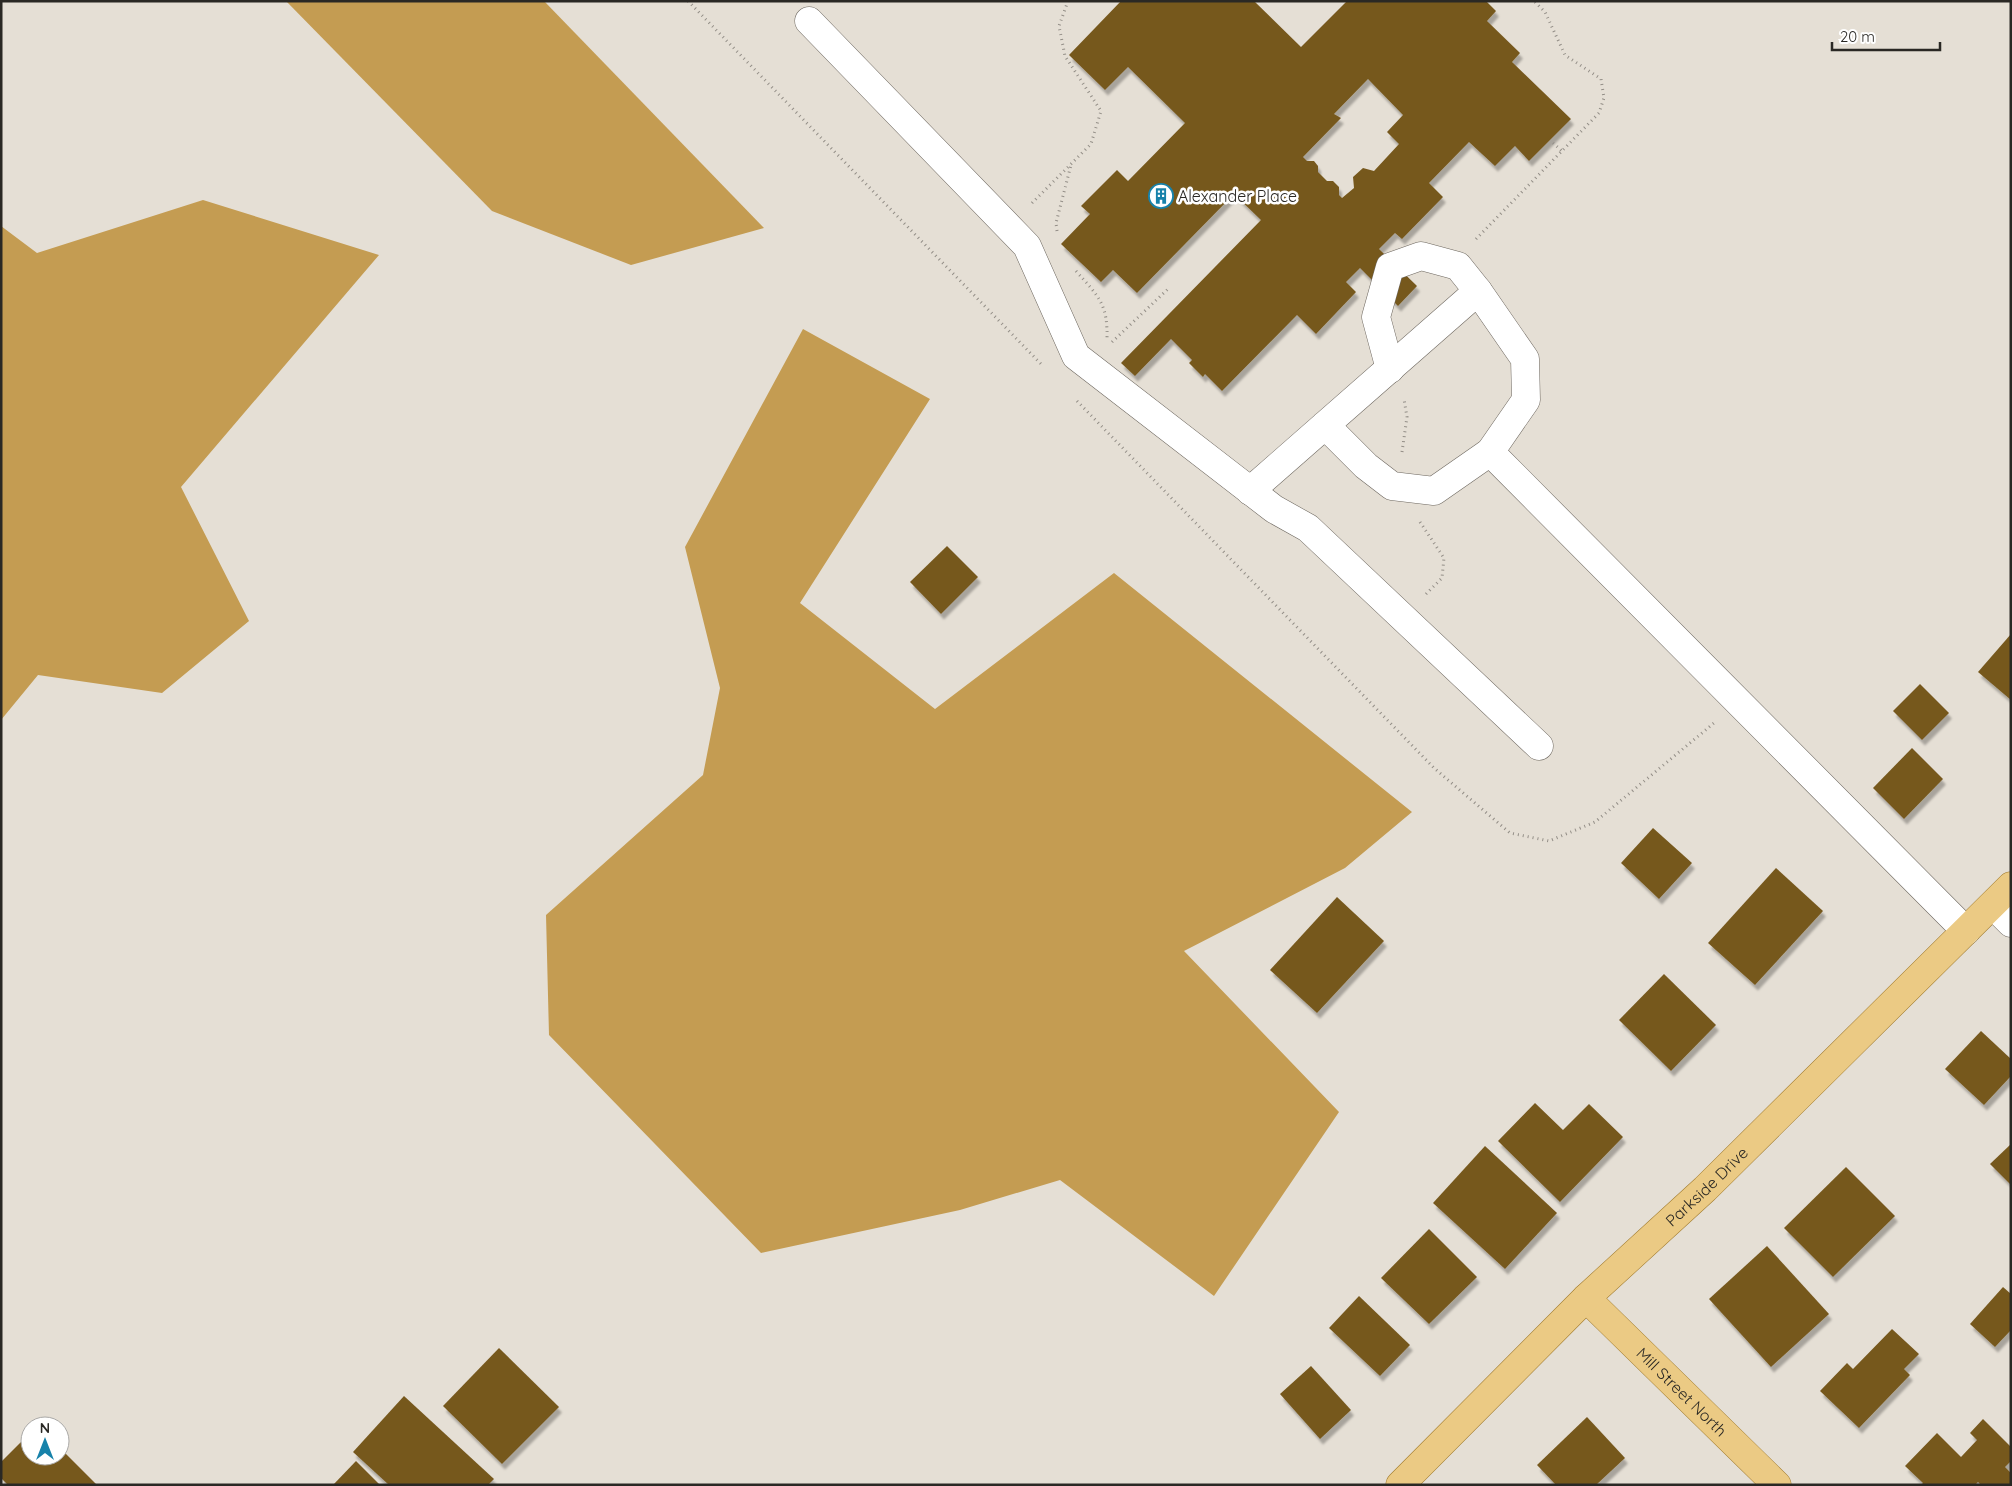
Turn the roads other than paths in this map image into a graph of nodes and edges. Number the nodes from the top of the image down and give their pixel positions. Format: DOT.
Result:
graph roads {
  1 [pos="809,21"];
  2 [pos="1478,291"];
  3 [pos="1390,369"];
  4 [pos="1326,425"];
  5 [pos="1490,452"];
  6 [pos="1250,491"];
  7 [pos="1539,746"];
  8 [pos="2005,904"];
  9 [pos="1966,931"];
  10 [pos="1586,1298"];
  11 [pos="1400,1485"];
  12 [pos="1777,1485"];
  1 -- 6 [label="lane"];
  2 -- 3 [label="lane"];
  2 -- 3 [label="lane"];
  2 -- 5 [label="lane"];
  3 -- 4 [label="lane"];
  4 -- 5 [label="lane"];
  4 -- 6 [label="lane"];
  5 -- 9 [label="lane"];
  6 -- 7 [label="lane"];
  8 -- 9 [label="main road, Parkside Drive"];
  9 -- 10 [label="main road, Parkside Drive"];
  10 -- 11 [label="main road, Parkside Drive"];
  10 -- 12 [label="main road, Mill Street North"];
}
